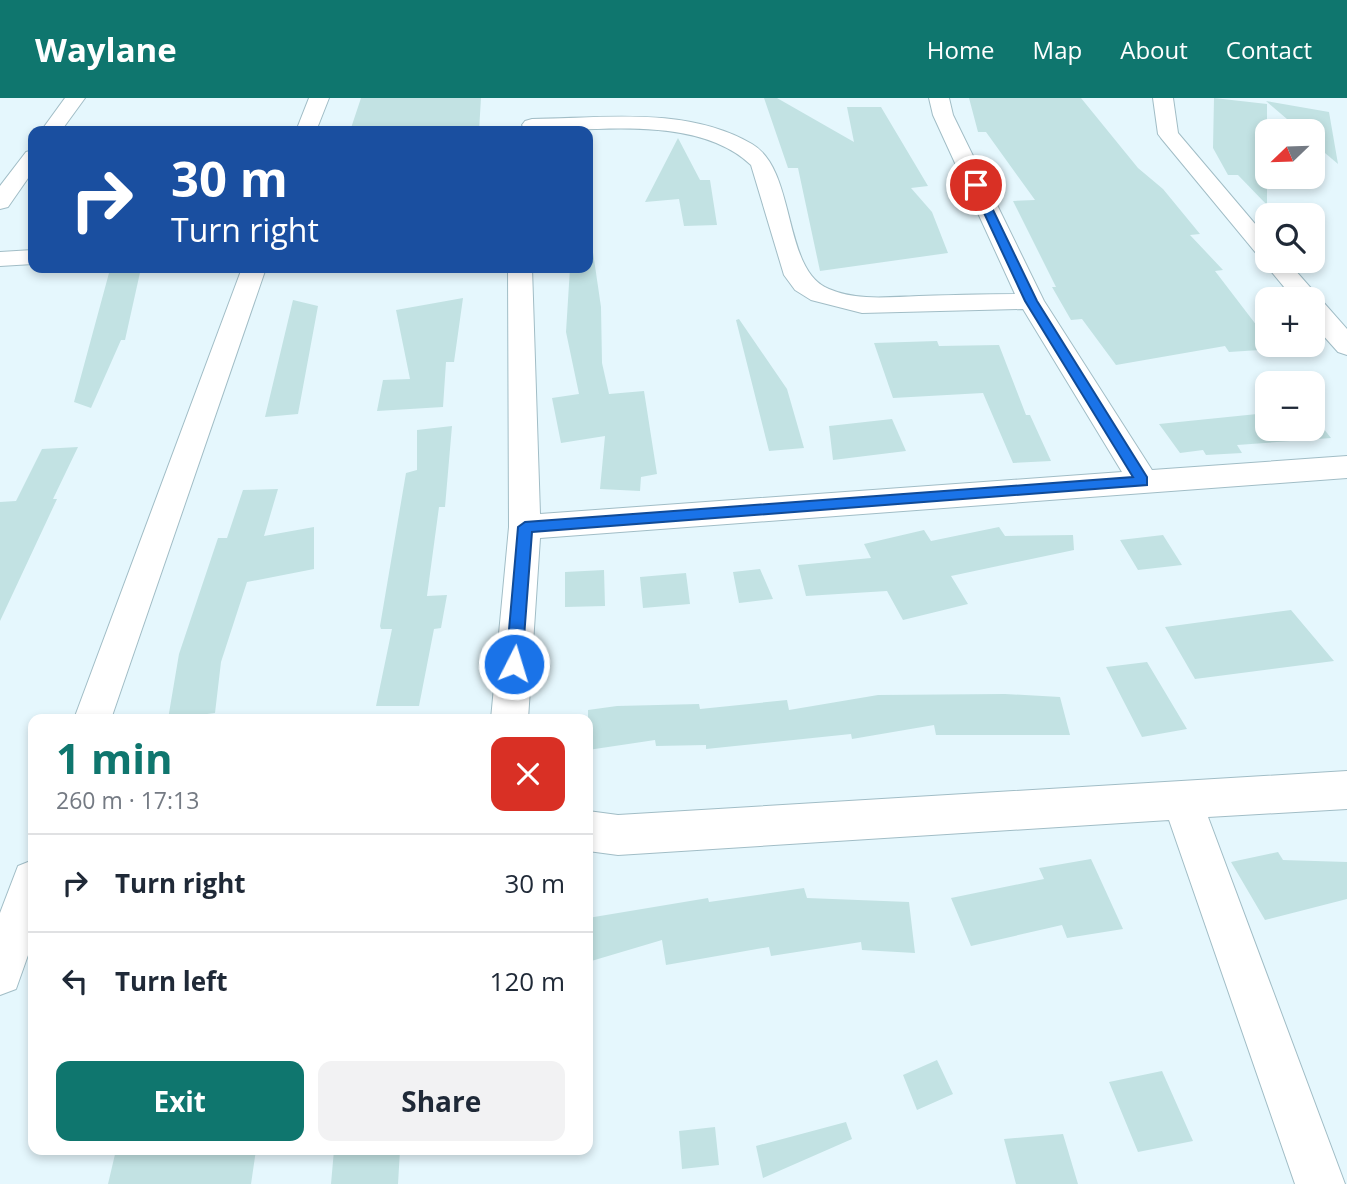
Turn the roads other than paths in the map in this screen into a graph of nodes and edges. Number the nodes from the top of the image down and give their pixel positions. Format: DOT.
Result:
graph roads {
  1 [pos="75,98"];
  2 [pos="319,98"];
  3 [pos="939,98"];
  4 [pos="1163,98"];
  5 [pos="532,123"];
  6 [pos="55,126"];
  7 [pos="308,126"];
  8 [pos="28,163"];
  9 [pos="0,202"];
  10 [pos="1255,239"];
  11 [pos="28,257"];
  12 [pos="0,259"];
  13 [pos="252,273"];
  14 [pos="520,273"];
  15 [pos="1284,273"];
  16 [pos="1297,287"];
  17 [pos="1031,301"];
  18 [pos="1325,321"];
  19 [pos="1347,346"];
  20 [pos="1347,467"];
  21 [pos="1143,481"];
  22 [pos="525,527"];
  23 [pos="94,714"];
  24 [pos="509,714"];
  25 [pos="1347,790"];
  26 [pos="1182,800"];
  27 [pos="593,832"];
  28 [pos="28,895"];
  29 [pos="0,973"];
  30 [pos="1320,1184"];
  1 -- 6 [label="street"];
  2 -- 7 [label="street"];
  3 -- 17 [label="street"];
  4 -- 10 [label="street"];
  5 -- 17 [label="street"];
  8 -- 9 [label="street"];
  11 -- 12 [label="street"];
  13 -- 23 [label="street"];
  14 -- 22 [label="street"];
  15 -- 16 [label="street"];
  17 -- 21 [label="street"];
  18 -- 19 [label="street"];
  20 -- 21 [label="street"];
  21 -- 22 [label="street"];
  22 -- 24 [label="street"];
  25 -- 26 [label="street"];
  26 -- 27 [label="street"];
  26 -- 30 [label="street"];
  28 -- 29 [label="street"];
}
